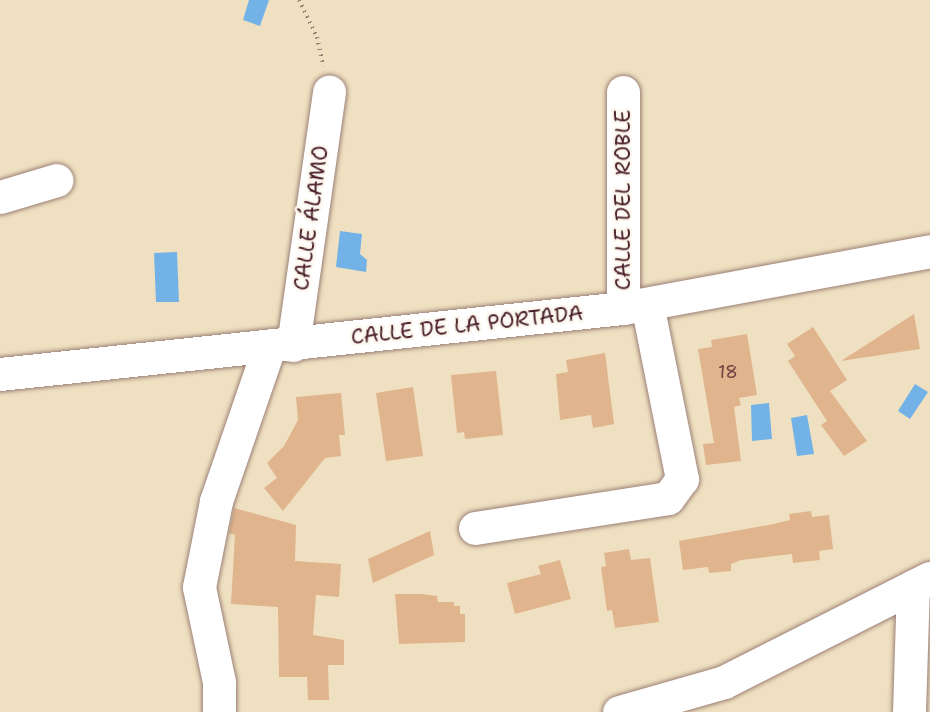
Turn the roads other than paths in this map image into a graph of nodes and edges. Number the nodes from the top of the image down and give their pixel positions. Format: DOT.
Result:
graph roads {
  1 [pos="329,92"];
  2 [pos="623,92"];
  3 [pos="57,180"];
  4 [pos="0,197"];
  5 [pos="930,251"];
  6 [pos="635,306"];
  7 [pos="281,346"];
  8 [pos="0,374"];
  9 [pos="476,528"];
  10 [pos="921,582"];
  11 [pos="219,712"];
  12 [pos="620,712"];
  13 [pos="909,712"];
  1 -- 7 [label="street, CALLE ÁLAMO"];
  2 -- 6 [label="street, CALLE DEL ROBLE"];
  3 -- 4 [label="street"];
  5 -- 6 [label="street, CALLE DE LA PORTADA"];
  6 -- 7 [label="street, CALLE DE LA PORTADA"];
  6 -- 9 [label="street, CALLE DEL ROBLE"];
  7 -- 8 [label="street, CALLE DE LA PORTADA"];
  7 -- 11 [label="street, CALLE ÁLAMO"];
  10 -- 12 [label="street"];
  10 -- 13 [label="street"];
}
